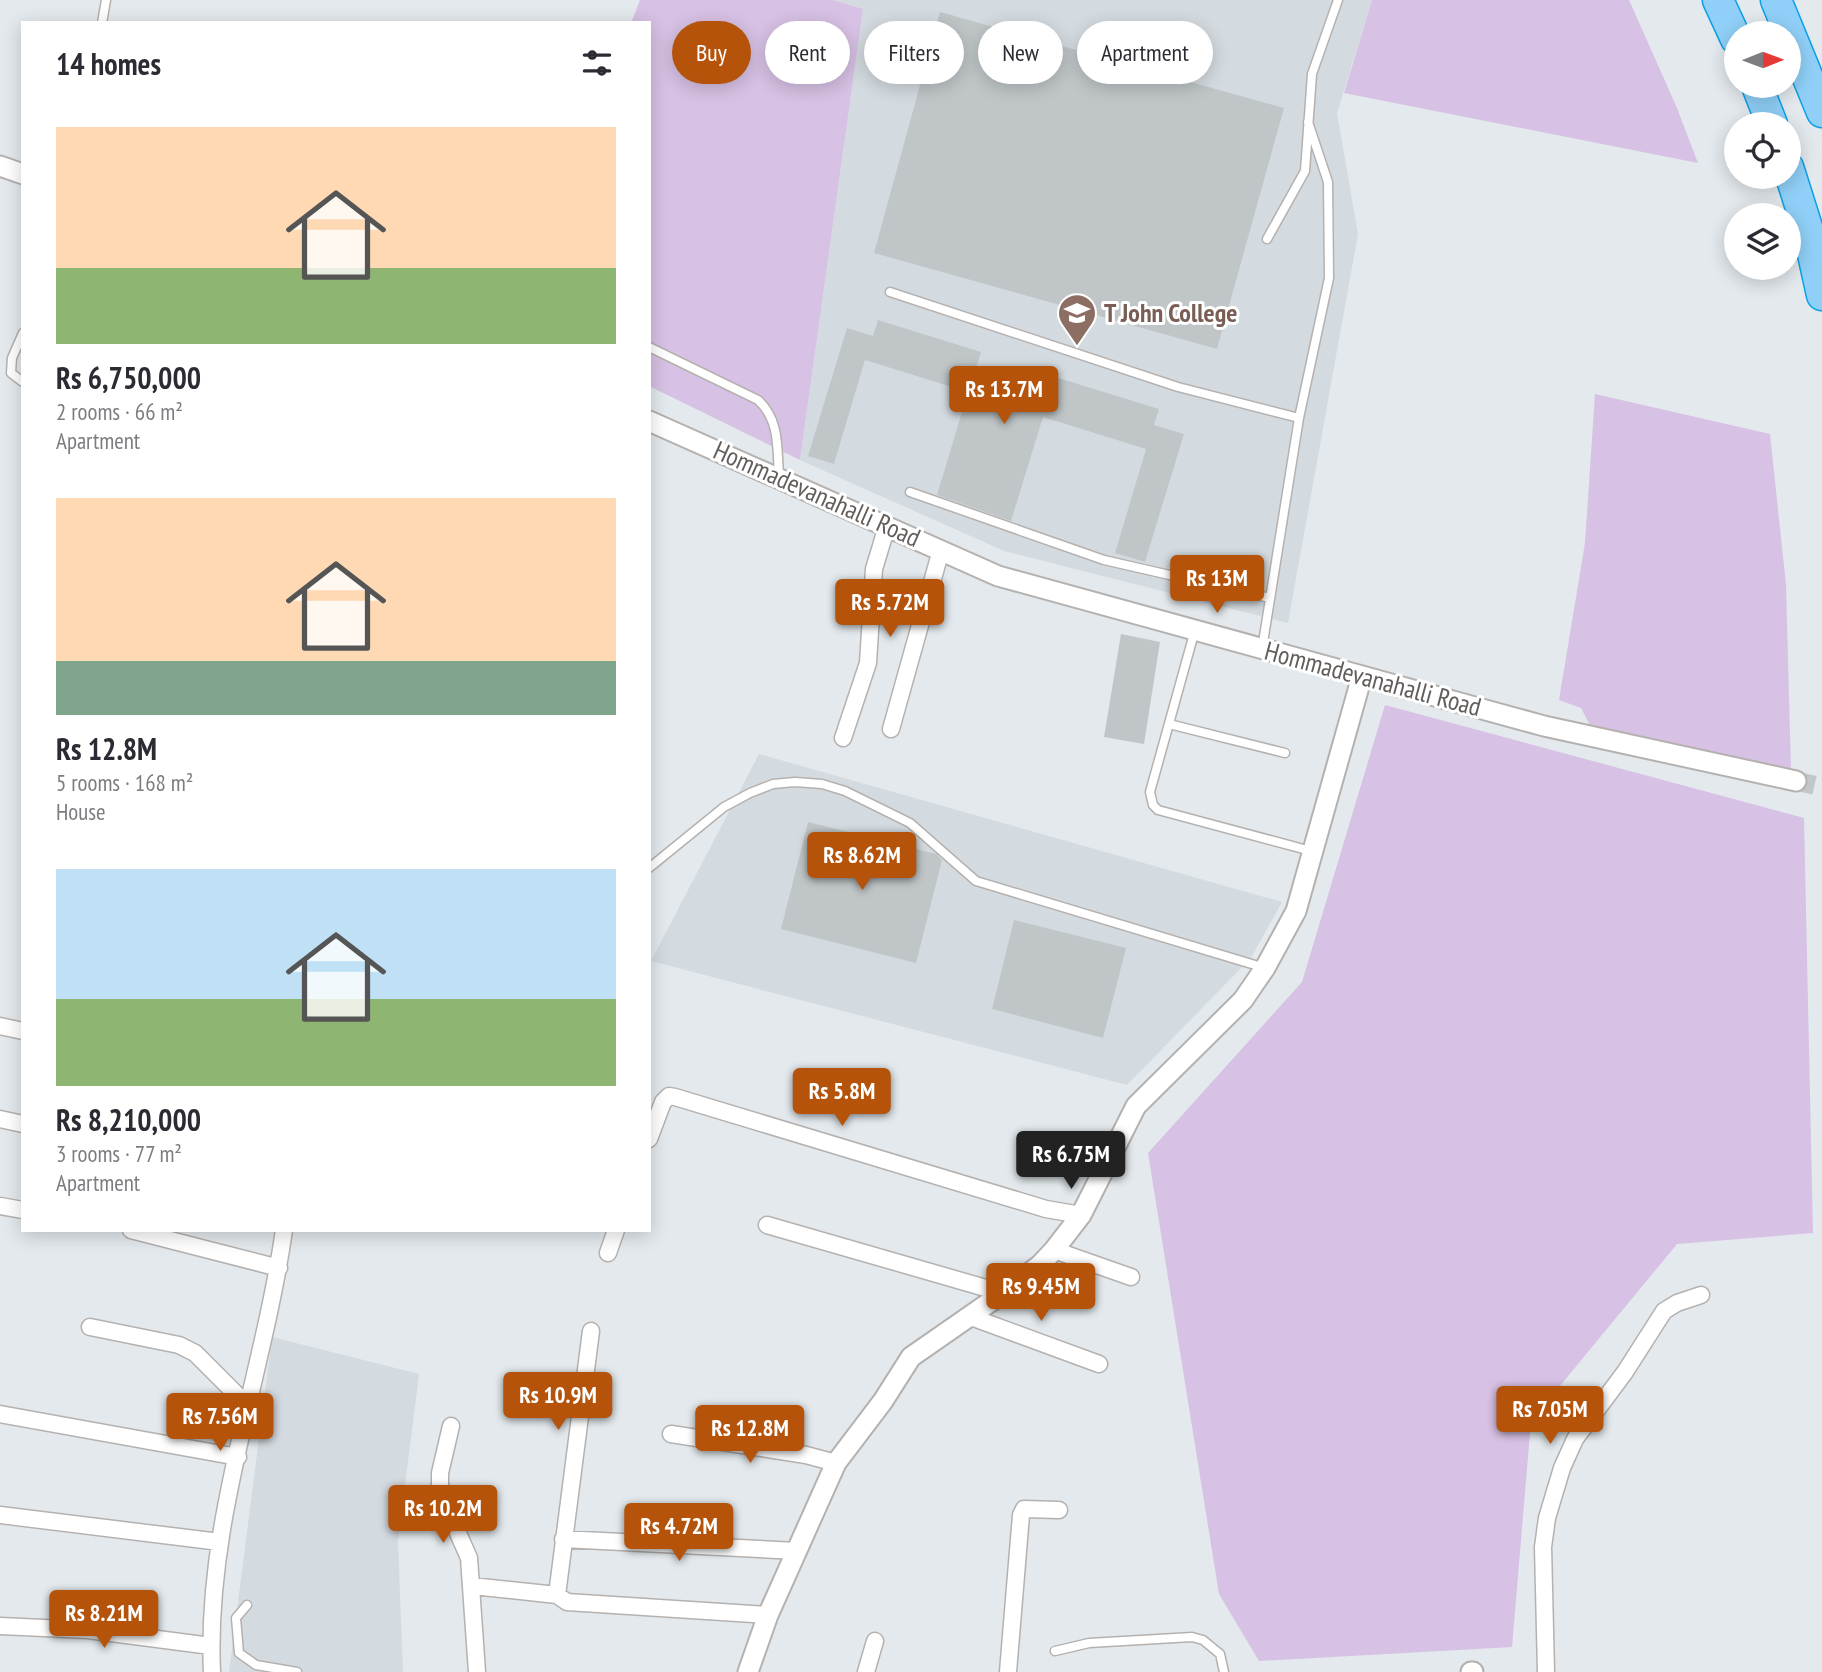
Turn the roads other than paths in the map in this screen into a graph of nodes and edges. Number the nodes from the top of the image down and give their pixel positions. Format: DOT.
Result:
graph roads {
  1 [pos="106,0"];
  2 [pos="1338,0"];
  3 [pos="1718,0"];
  4 [pos="1776,0"];
  5 [pos="102,21"];
  6 [pos="1728,21"];
  7 [pos="1822,112"];
  8 [pos="1308,122"];
  9 [pos="0,166"];
  10 [pos="21,173"];
  11 [pos="1795,189"];
  12 [pos="1267,239"];
  13 [pos="890,292"];
  14 [pos="1822,295"];
  15 [pos="21,338"];
  16 [pos="651,348"];
  17 [pos="21,380"];
  18 [pos="1299,418"];
  19 [pos="651,422"];
  20 [pos="779,477"];
  21 [pos="910,492"];
  22 [pos="887,526"];
  23 [pos="940,550"];
  24 [pos="1270,598"];
  25 [pos="1195,630"];
  26 [pos="1262,649"];
  27 [pos="1362,676"];
  28 [pos="1169,724"];
  29 [pos="891,729"];
  30 [pos="843,738"];
  31 [pos="1285,753"];
  32 [pos="1796,781"];
  33 [pos="1313,852"];
  34 [pos="651,866"];
  35 [pos="1265,968"];
  36 [pos="0,1026"];
  37 [pos="21,1031"];
  38 [pos="0,1119"];
  39 [pos="21,1124"];
  40 [pos="651,1134"];
  41 [pos="0,1206"];
  42 [pos="21,1210"];
  43 [pos="1082,1214"];
  44 [pos="767,1225"];
  45 [pos="139,1232"];
  46 [pos="284,1232"];
  47 [pos="615,1232"];
  48 [pos="1055,1250"];
  49 [pos="608,1253"];
  50 [pos="279,1268"];
  51 [pos="1131,1277"];
  52 [pos="1003,1293"];
  53 [pos="1701,1295"];
  54 [pos="971,1317"];
  55 [pos="90,1326"];
  56 [pos="591,1331"];
  57 [pos="1099,1364"];
  58 [pos="249,1406"];
  59 [pos="0,1414"];
  60 [pos="451,1426"];
  61 [pos="671,1434"];
  62 [pos="238,1457"];
  63 [pos="836,1463"];
  64 [pos="1059,1510"];
  65 [pos="0,1515"];
  66 [pos="563,1539"];
  67 [pos="220,1542"];
  68 [pos="797,1551"];
  69 [pos="472,1586"];
  70 [pos="557,1595"];
  71 [pos="247,1605"];
  72 [pos="768,1615"];
  73 [pos="0,1626"];
  74 [pos="875,1641"];
  75 [pos="211,1646"];
  76 [pos="1055,1651"];
  77 [pos="212,1672"];
  78 [pos="298,1672"];
  79 [pos="477,1672"];
  80 [pos="748,1672"];
  81 [pos="866,1672"];
  82 [pos="1008,1672"];
  83 [pos="1224,1672"];
  84 [pos="1546,1672"];
  1 -- 5 [label="lane"];
  2 -- 8 [label="lane"];
  3 -- 6 [label="highway"];
  4 -- 7 [label="highway"];
  8 -- 12 [label="lane"];
  8 -- 18 [label="lane"];
  9 -- 10 [label="street"];
  11 -- 14 [label="highway"];
  13 -- 18 [label="lane"];
  15 -- 17 [label="lane"];
  16 -- 20 [label="lane"];
  18 -- 24 [label="lane"];
  19 -- 20 [label="street, Hommadevanahalli Road"];
  20 -- 22 [label="street, Hommadevanahalli Road"];
  21 -- 24 [label="lane"];
  22 -- 23 [label="street, Hommadevanahalli Road"];
  22 -- 30 [label="street"];
  23 -- 25 [label="street, Hommadevanahalli Road"];
  23 -- 29 [label="street"];
  24 -- 26 [label="lane"];
  25 -- 26 [label="street, Hommadevanahalli Road"];
  25 -- 28 [label="lane"];
  26 -- 27 [label="street, Hommadevanahalli Road"];
  27 -- 32 [label="street, Hommadevanahalli Road"];
  27 -- 33 [label="street"];
  28 -- 31 [label="lane"];
  28 -- 33 [label="lane"];
  33 -- 35 [label="street"];
  34 -- 35 [label="lane"];
  35 -- 43 [label="street"];
  36 -- 37 [label="street"];
  38 -- 39 [label="street"];
  40 -- 43 [label="street"];
  41 -- 42 [label="street"];
  43 -- 48 [label="street"];
  44 -- 52 [label="street"];
  45 -- 50 [label="street"];
  46 -- 50 [label="street"];
  47 -- 49 [label="street"];
  48 -- 51 [label="street"];
  48 -- 52 [label="street"];
  50 -- 58 [label="street"];
  52 -- 54 [label="street"];
  53 -- 84 [label="street"];
  54 -- 57 [label="street"];
  54 -- 63 [label="street"];
  55 -- 58 [label="street"];
  56 -- 66 [label="street"];
  58 -- 62 [label="street"];
  59 -- 62 [label="street"];
  60 -- 69 [label="street"];
  61 -- 63 [label="street"];
  62 -- 67 [label="street"];
  63 -- 68 [label="street"];
  64 -- 82 [label="street"];
  65 -- 67 [label="street"];
  66 -- 68 [label="street"];
  66 -- 70 [label="street"];
  67 -- 75 [label="street"];
  68 -- 72 [label="street"];
  69 -- 70 [label="street"];
  69 -- 79 [label="street"];
  70 -- 72 [label="street"];
  71 -- 78 [label="lane"];
  72 -- 80 [label="street"];
  73 -- 75 [label="street"];
  74 -- 81 [label="street"];
  75 -- 77 [label="street"];
  76 -- 83 [label="lane"];
}
